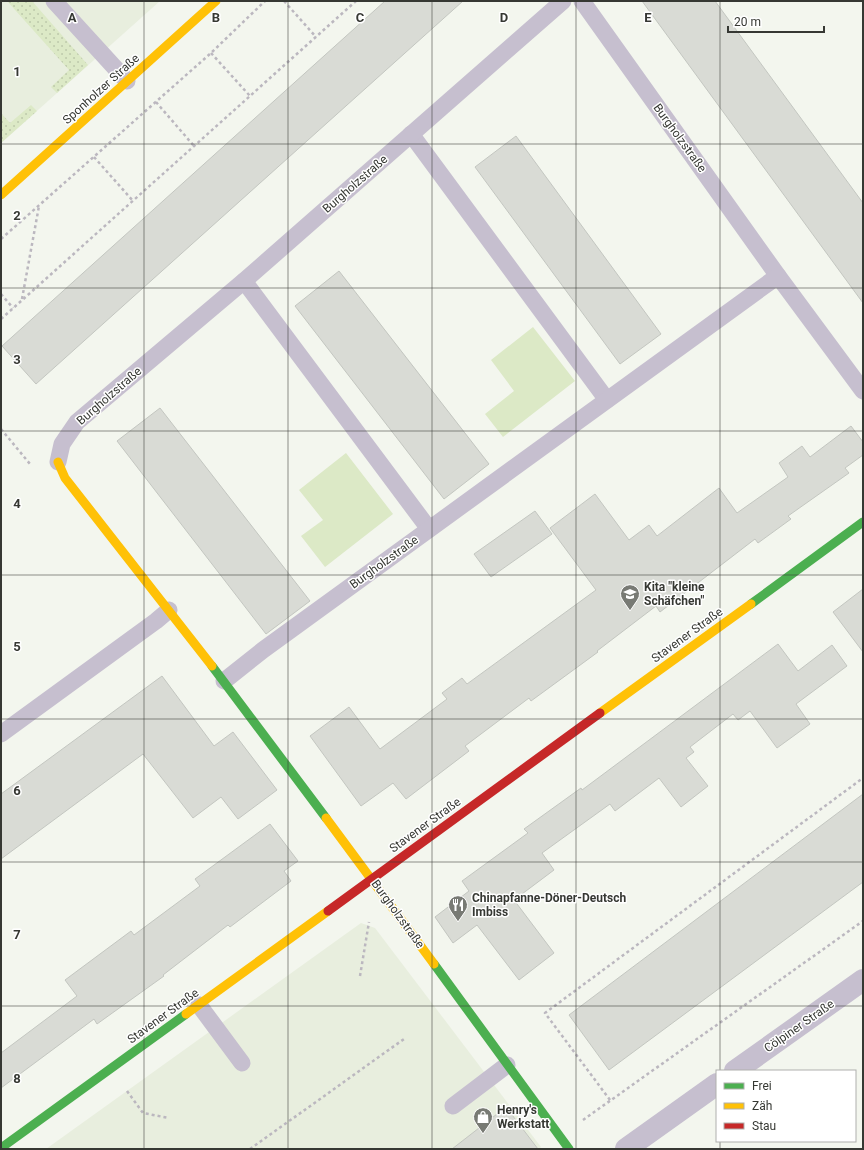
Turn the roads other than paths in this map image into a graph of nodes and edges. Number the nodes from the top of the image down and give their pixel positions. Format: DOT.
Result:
graph roads {
  1 [pos="54,1"];
  2 [pos="216,1"];
  3 [pos="563,1"];
  4 [pos="582,1"];
  5 [pos="128,81"];
  6 [pos="411,134"];
  7 [pos="1,195"];
  8 [pos="778,276"];
  9 [pos="244,281"];
  10 [pos="863,391"];
  11 [pos="607,400"];
  12 [pos="58,462"];
  13 [pos="863,522"];
  14 [pos="429,529"];
  15 [pos="169,610"];
  16 [pos="224,681"];
  17 [pos="1,734"];
  18 [pos="372,879"];
  19 [pos="863,980"];
  20 [pos="199,1005"];
  21 [pos="242,1063"];
  22 [pos="507,1065"];
  23 [pos="736,1070"];
  24 [pos="716,1085"];
  25 [pos="453,1106"];
  26 [pos="1,1148"];
  27 [pos="569,1149"];
  28 [pos="626,1149"];
  1 -- 5 [label="lane"];
  2 -- 5 [label="street, Sponholzer Straße"];
  3 -- 6 [label="lane, Burgholzstraße"];
  4 -- 8 [label="lane, Burgholzstraße"];
  5 -- 7 [label="street, Sponholzer Straße"];
  6 -- 9 [label="lane, Burgholzstraße"];
  6 -- 11 [label="lane"];
  8 -- 10 [label="lane, Burgholzstraße"];
  8 -- 11 [label="lane, Burgholzstraße"];
  9 -- 12 [label="lane, Burgholzstraße"];
  9 -- 14 [label="lane, Burgholzstraße"];
  11 -- 14 [label="lane, Burgholzstraße"];
  12 -- 15 [label="street, Burgholzstraße"];
  13 -- 18 [label="street, Stavener Straße"];
  14 -- 16 [label="lane, Burgholzstraße"];
  15 -- 16 [label="street, Burgholzstraße"];
  15 -- 17 [label="lane"];
  16 -- 18 [label="street, Burgholzstraße"];
  18 -- 20 [label="street, Stavener Straße"];
  18 -- 22 [label="street, Burgholzstraße"];
  19 -- 23 [label="street, Cölpiner Straße"];
  20 -- 21 [label="lane"];
  20 -- 26 [label="street, Stavener Straße"];
  22 -- 25 [label="lane"];
  22 -- 27 [label="street, Burgholzstraße"];
  24 -- 28 [label="street"];
}
